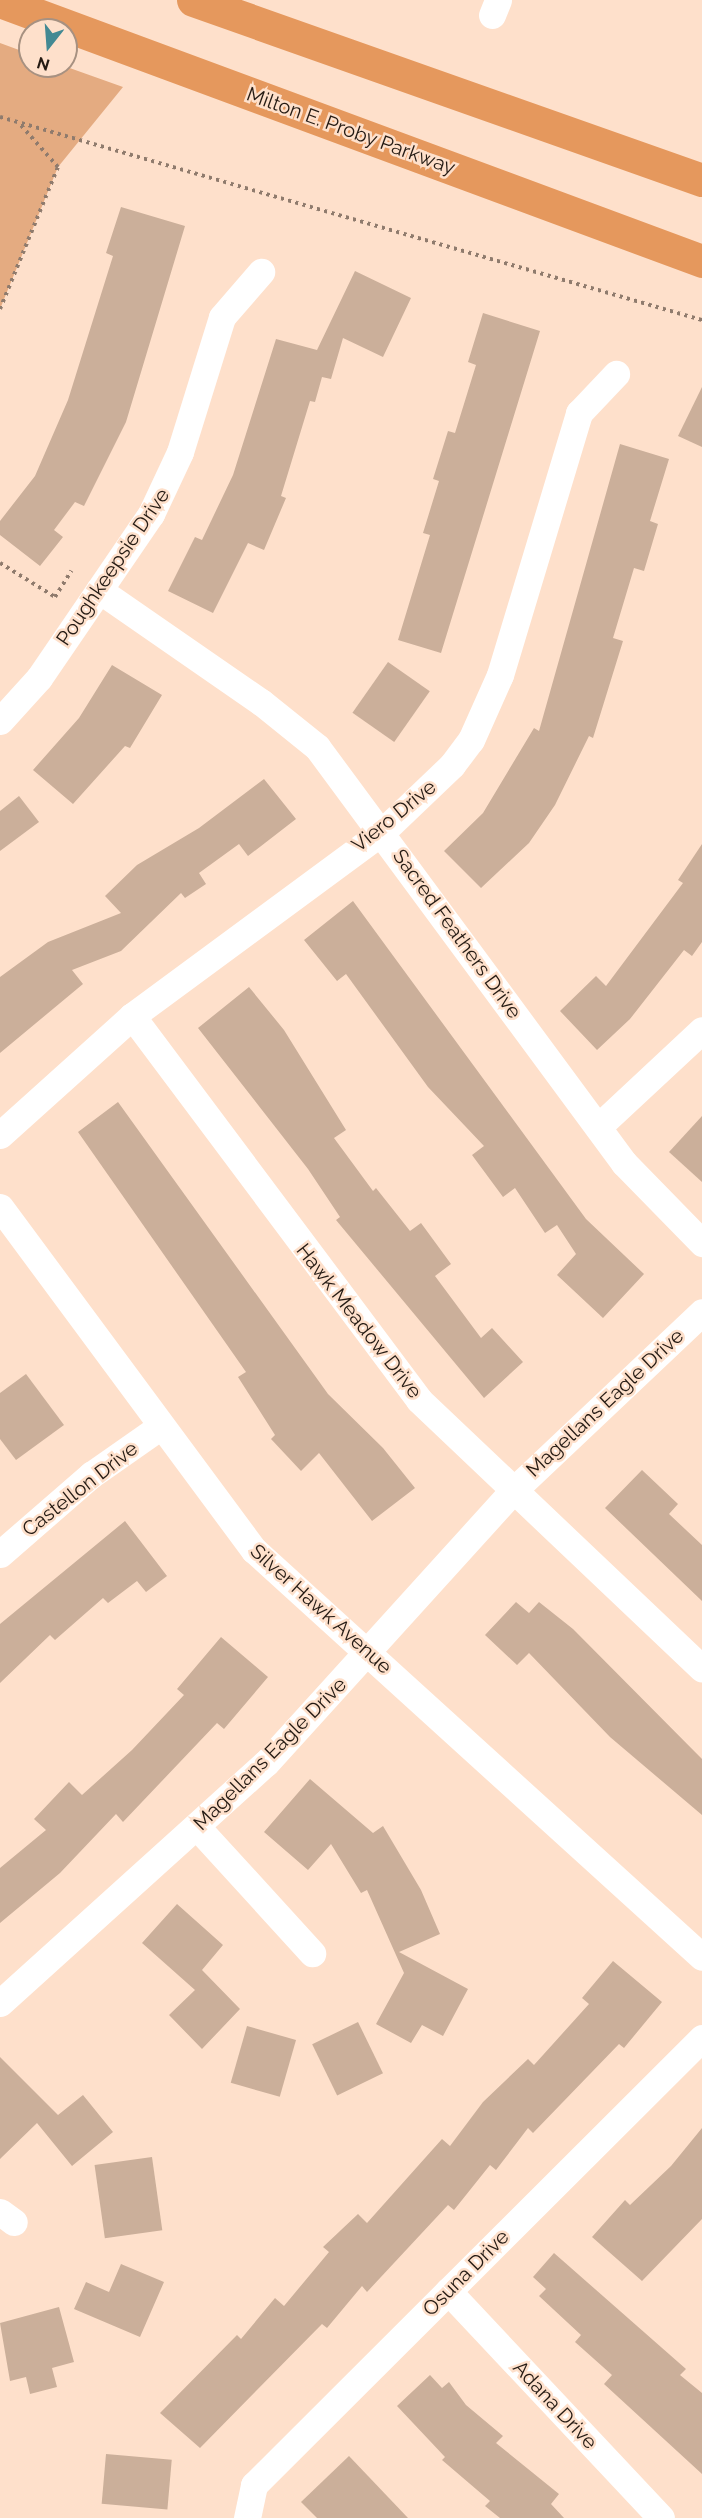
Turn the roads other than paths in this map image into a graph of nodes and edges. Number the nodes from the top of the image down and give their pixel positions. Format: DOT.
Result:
graph roads {
  1 [pos="193,0"];
  2 [pos="0,1"];
  3 [pos="702,180"];
  4 [pos="702,261"];
  5 [pos="261,272"];
  6 [pos="616,374"];
  7 [pos="99,590"];
  8 [pos="0,721"];
  9 [pos="382,832"];
  10 [pos="132,1016"];
  11 [pos="702,1030"];
  12 [pos="598,1127"];
  13 [pos="0,1135"];
  14 [pos="0,1207"];
  15 [pos="702,1243"];
  16 [pos="702,1312"];
  17 [pos="161,1426"];
  18 [pos="513,1491"];
  19 [pos="0,1554"];
  20 [pos="370,1653"];
  21 [pos="702,1669"];
  22 [pos="197,1827"];
  23 [pos="312,1953"];
  24 [pos="702,1957"];
  25 [pos="0,2003"];
  26 [pos="702,2038"];
  27 [pos="448,2291"];
  28 [pos="247,2518"];
  29 [pos="661,2518"];
  1 -- 3 [label="highway"];
  2 -- 4 [label="highway, Milton E. Proby Parkway"];
  5 -- 7 [label="street, Poughkeepsie Drive"];
  6 -- 9 [label="street, Viero Drive"];
  7 -- 8 [label="street, Poughkeepsie Drive"];
  7 -- 9 [label="street, Sacred Feathers Drive"];
  9 -- 10 [label="street, Viero Drive"];
  9 -- 12 [label="street, Sacred Feathers Drive"];
  10 -- 13 [label="street, Viero Drive"];
  10 -- 18 [label="street, Hawk Meadow Drive"];
  11 -- 12 [label="street"];
  12 -- 15 [label="street, Sacred Feathers Drive"];
  14 -- 17 [label="street, Silver Hawk Avenue"];
  16 -- 18 [label="street, Magellans Eagle Drive"];
  17 -- 19 [label="street, Castellon Drive"];
  17 -- 20 [label="street, Silver Hawk Avenue"];
  18 -- 20 [label="street, Magellans Eagle Drive"];
  18 -- 21 [label="street, Hawk Meadow Drive"];
  20 -- 22 [label="street, Magellans Eagle Drive"];
  20 -- 24 [label="street, Silver Hawk Avenue"];
  22 -- 23 [label="street"];
  22 -- 25 [label="street, Magellans Eagle Drive"];
  26 -- 27 [label="street, Osuna Drive"];
  27 -- 28 [label="street, Osuna Drive"];
  27 -- 29 [label="street, Adana Drive"];
}
